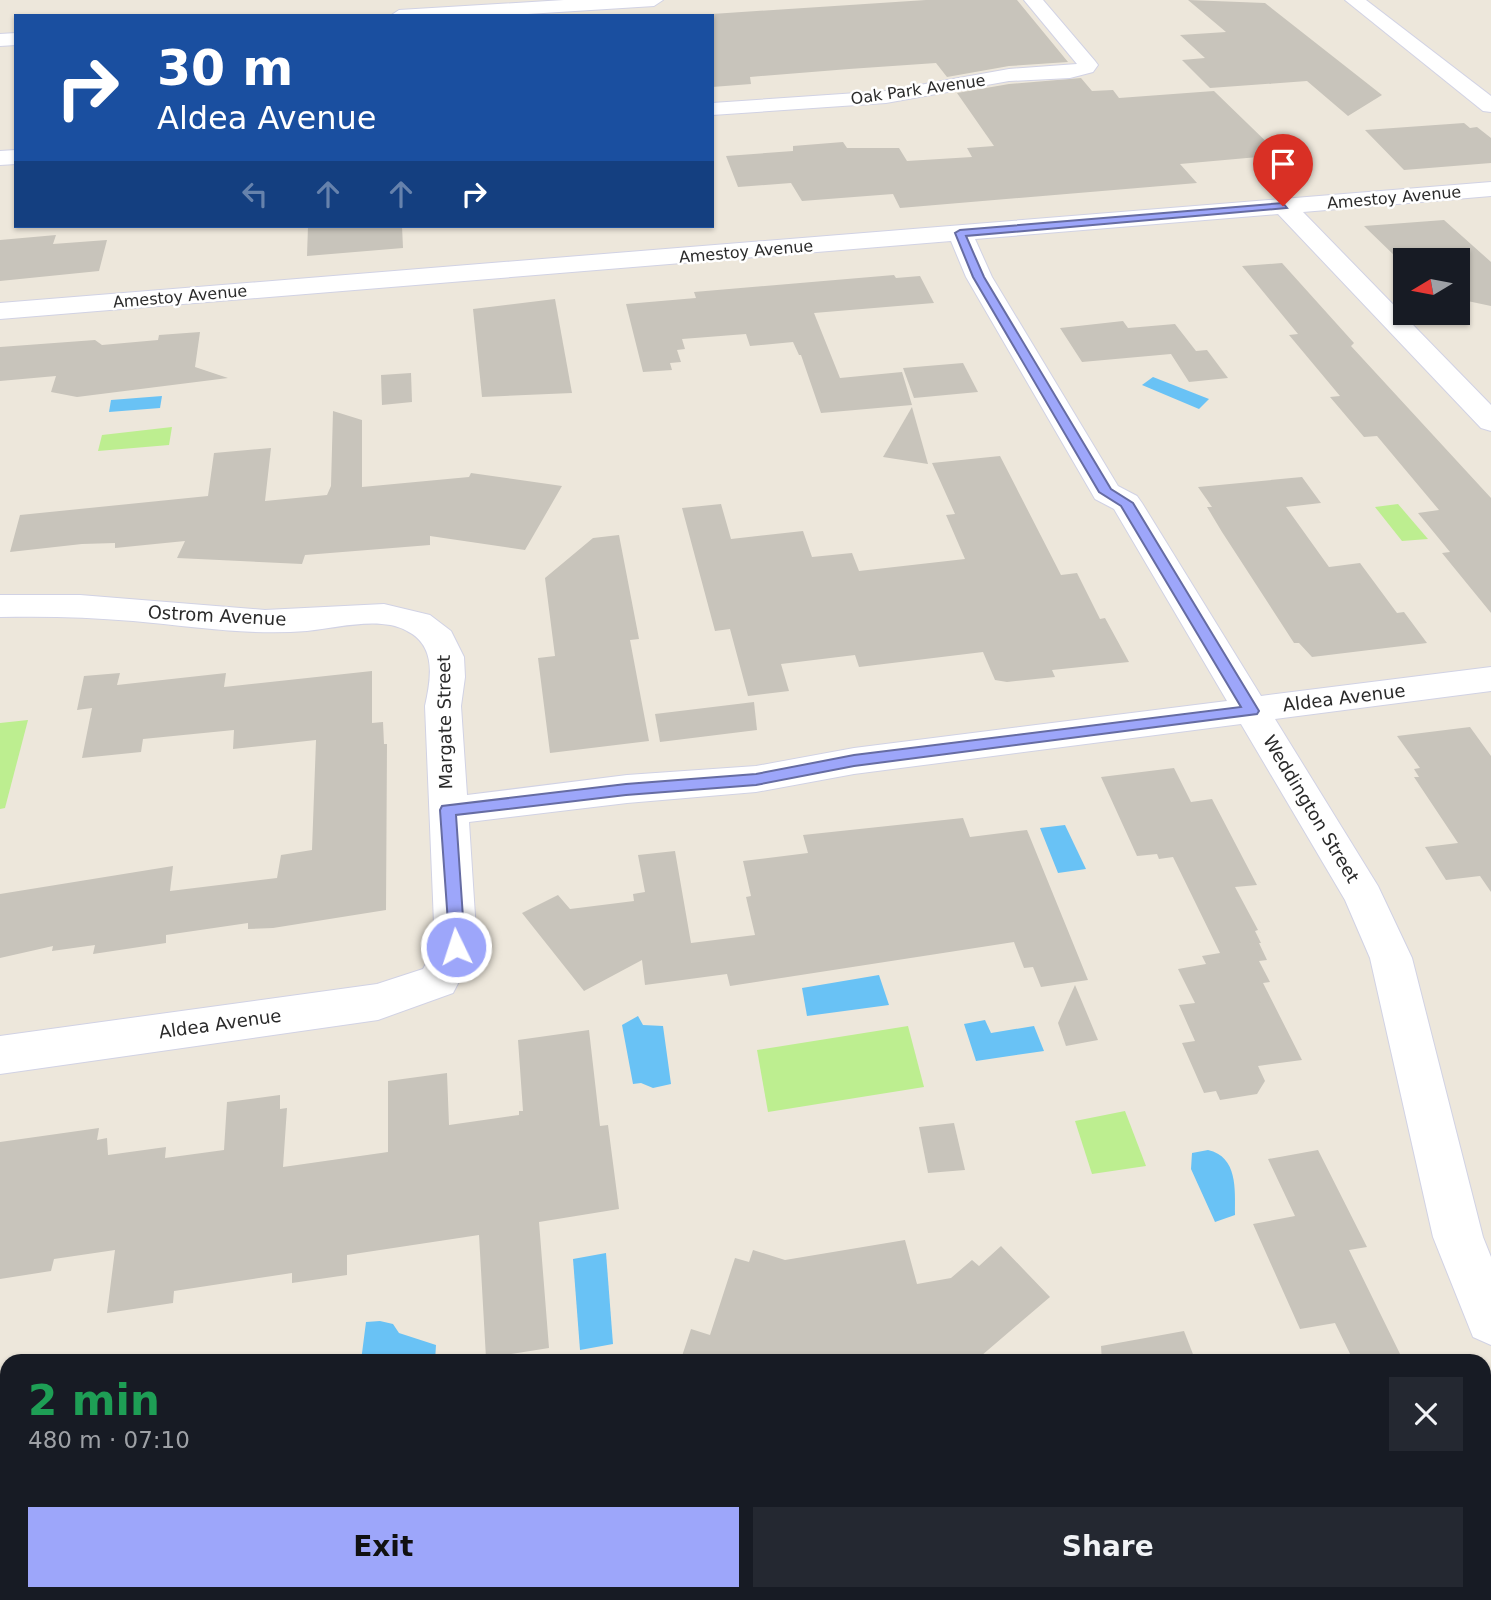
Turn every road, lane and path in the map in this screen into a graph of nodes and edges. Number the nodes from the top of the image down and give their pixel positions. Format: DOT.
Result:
graph roads {
  1 [pos="654,0"];
  2 [pos="1033,0"];
  3 [pos="1354,0"];
  4 [pos="431,14"];
  5 [pos="1491,106"];
  6 [pos="714,109"];
  7 [pos="1491,189"];
  8 [pos="1283,206"];
  9 [pos="960,233"];
  10 [pos="926,236"];
  11 [pos="979,277"];
  12 [pos="0,311"];
  13 [pos="1491,422"];
  14 [pos="0,606"];
  15 [pos="431,630"];
  16 [pos="1491,679"];
  17 [pos="1251,711"];
  18 [pos="448,810"];
  19 [pos="438,981"];
  20 [pos="0,1055"];
  21 [pos="1491,1320"];
  1 -- 4 [label="street"];
  2 -- 6 [label="street, Oak Park Avenue"];
  3 -- 5 [label="street"];
  7 -- 8 [label="street, Amestoy Avenue"];
  8 -- 9 [label="street, Amestoy Avenue"];
  8 -- 13 [label="street"];
  9 -- 10 [label="street, Amestoy Avenue"];
  9 -- 11 [label="street, Weddington Street"];
  10 -- 11 [label="street, Weddington Street"];
  10 -- 12 [label="street, Amestoy Avenue"];
  11 -- 17 [label="street, Weddington Street"];
  14 -- 15 [label="street, Ostrom Avenue"];
  15 -- 18 [label="street, Margate Street"];
  16 -- 17 [label="street, Aldea Avenue"];
  17 -- 18 [label="street, Aldea Avenue"];
  17 -- 21 [label="street, Weddington Street"];
  18 -- 19 [label="street, Margate Street"];
  19 -- 20 [label="street, Aldea Avenue"];
}
